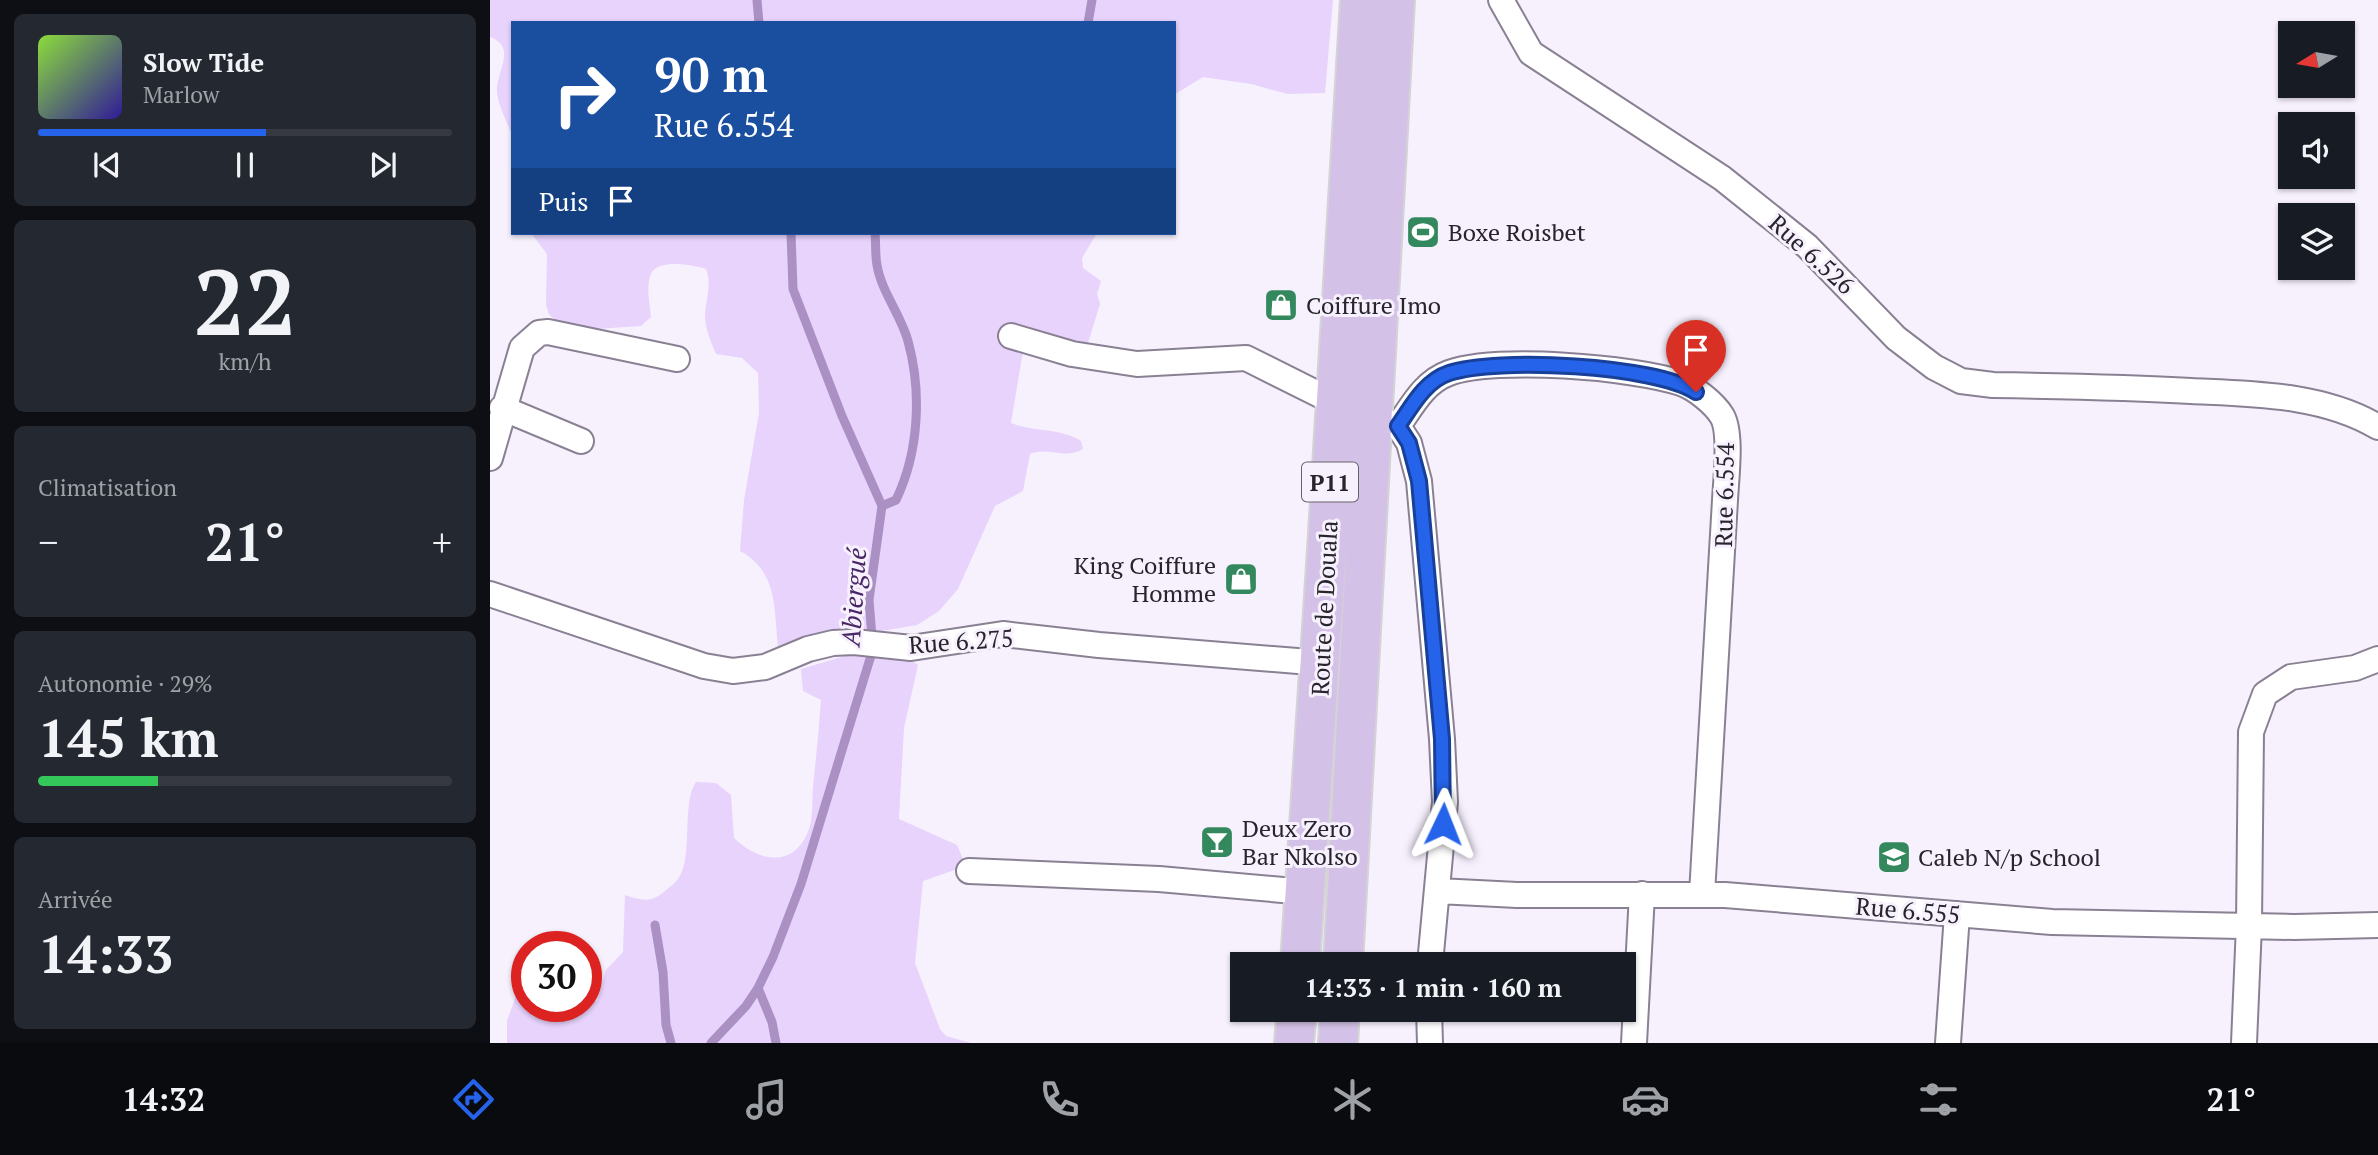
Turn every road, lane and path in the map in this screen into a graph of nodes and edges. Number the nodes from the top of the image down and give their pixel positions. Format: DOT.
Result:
graph roads {
  1 [pos="1360,0"];
  2 [pos="1395,0"];
  3 [pos="1501,0"];
  4 [pos="1011,336"];
  5 [pos="677,359"];
  6 [pos="1334,402"];
  7 [pos="502,408"];
  8 [pos="1385,421"];
  9 [pos="2378,427"];
  10 [pos="581,441"];
  11 [pos="490,458"];
  12 [pos="490,594"];
  13 [pos="2378,659"];
  14 [pos="1322,663"];
  15 [pos="969,871"];
  16 [pos="1438,891"];
  17 [pos="1305,892"];
  18 [pos="1642,894"];
  19 [pos="1702,894"];
  20 [pos="1957,914"];
  21 [pos="2249,925"];
  22 [pos="2378,925"];
  23 [pos="1301,952"];
  24 [pos="1344,952"];
  25 [pos="1431,952"];
  26 [pos="1296,1022"];
  27 [pos="1339,1022"];
  28 [pos="1429,1022"];
  29 [pos="1294,1043"];
  30 [pos="1338,1043"];
  31 [pos="1430,1043"];
  32 [pos="1634,1043"];
  33 [pos="1948,1043"];
  34 [pos="2244,1043"];
  1 -- 6 [label="main road, Route de Douala / P11"];
  2 -- 8 [label="main road, P11"];
  3 -- 9 [label="street, Rue 6.526"];
  4 -- 6 [label="street"];
  5 -- 7 [label="street"];
  6 -- 8 [label="street"];
  6 -- 14 [label="main road, Route de Douala / P11"];
  7 -- 10 [label="street"];
  7 -- 11 [label="street"];
  8 -- 16 [label="street"];
  8 -- 19 [label="street, Rue 6.554"];
  8 -- 24 [label="main road, P11"];
  12 -- 14 [label="street, Rue 6.275"];
  13 -- 21 [label="street"];
  14 -- 17 [label="main road, Route de Douala / P11"];
  15 -- 17 [label="street"];
  16 -- 18 [label="street, Rue 6.555"];
  16 -- 25 [label="street"];
  17 -- 23 [label="main road, Route de Douala / P11"];
  18 -- 19 [label="street, Rue 6.555"];
  18 -- 32 [label="street"];
  19 -- 20 [label="street, Rue 6.555"];
  20 -- 21 [label="street, Rue 6.555"];
  20 -- 33 [label="street"];
  21 -- 22 [label="street, Rue 6.555"];
  21 -- 34 [label="street"];
  26 -- 29 [label="main road"];
  27 -- 30 [label="main road"];
  28 -- 31 [label="street"];
}
